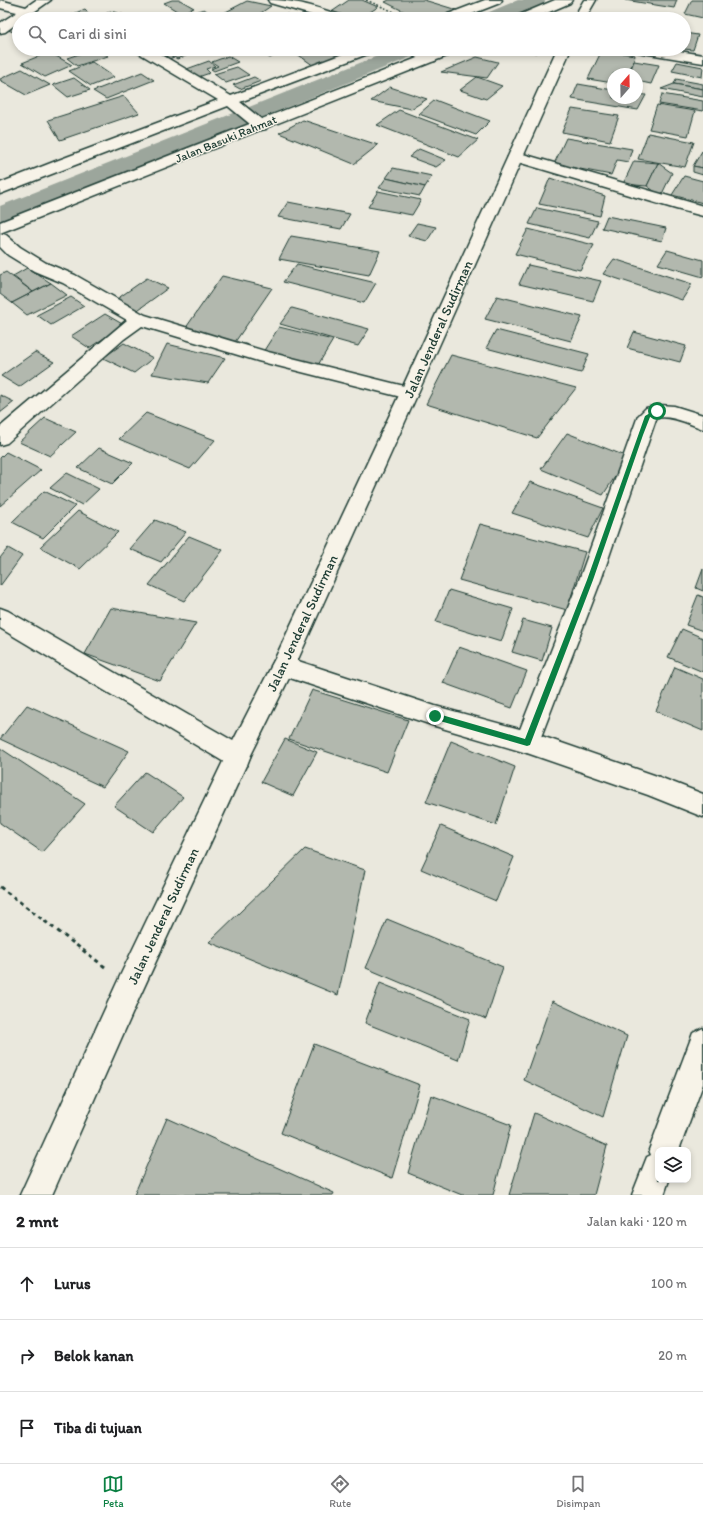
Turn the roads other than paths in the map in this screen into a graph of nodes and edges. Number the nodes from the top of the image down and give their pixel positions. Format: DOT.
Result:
graph roads {
  1 [pos="45,0"];
  2 [pos="274,0"];
  3 [pos="496,0"];
  4 [pos="566,0"];
  5 [pos="590,0"];
  6 [pos="0,4"];
  7 [pos="26,11"];
  8 [pos="320,12"];
  9 [pos="466,12"];
  10 [pos="538,12"];
  11 [pos="583,12"];
  12 [pos="12,21"];
  13 [pos="0,29"];
  14 [pos="154,56"];
  15 [pos="349,56"];
  16 [pos="413,56"];
  17 [pos="561,56"];
  18 [pos="685,56"];
  19 [pos="703,59"];
  20 [pos="230,101"];
  21 [pos="255,121"];
  22 [pos="516,157"];
  23 [pos="0,189"];
  24 [pos="703,211"];
  25 [pos="0,228"];
  26 [pos="0,238"];
  27 [pos="139,319"];
  28 [pos="409,393"];
  29 [pos="703,422"];
  30 [pos="0,438"];
  31 [pos="0,617"];
  32 [pos="283,666"];
  33 [pos="527,742"];
  34 [pos="238,757"];
  35 [pos="703,806"];
  36 [pos="703,1043"];
  37 [pos="665,1147"];
  38 [pos="655,1176"];
  39 [pos="36,1195"];
  40 [pos="648,1195"];
  1 -- 7 [label="main road"];
  2 -- 8 [label="main road"];
  3 -- 9 [label="main road"];
  4 -- 10 [label="main road"];
  5 -- 11 [label="main road"];
  6 -- 7 [label="main road"];
  12 -- 13 [label="main road"];
  14 -- 20 [label="main road"];
  15 -- 20 [label="main road"];
  16 -- 21 [label="main road, Jalan Basuki Rahmat"];
  17 -- 22 [label="main road, Jalan Jenderal Sudirman"];
  18 -- 19 [label="main road"];
  20 -- 21 [label="main road"];
  20 -- 23 [label="main road"];
  21 -- 25 [label="main road, Jalan Basuki Rahmat"];
  22 -- 24 [label="main road"];
  22 -- 28 [label="main road, Jalan Jenderal Sudirman"];
  26 -- 27 [label="main road"];
  27 -- 28 [label="main road"];
  27 -- 30 [label="main road"];
  28 -- 32 [label="main road, Jalan Jenderal Sudirman"];
  29 -- 33 [label="main road"];
  31 -- 34 [label="main road"];
  32 -- 33 [label="main road"];
  32 -- 34 [label="main road, Jalan Jenderal Sudirman"];
  33 -- 35 [label="main road"];
  34 -- 39 [label="main road, Jalan Jenderal Sudirman"];
  36 -- 37 [label="main road"];
  38 -- 40 [label="main road"];
}
